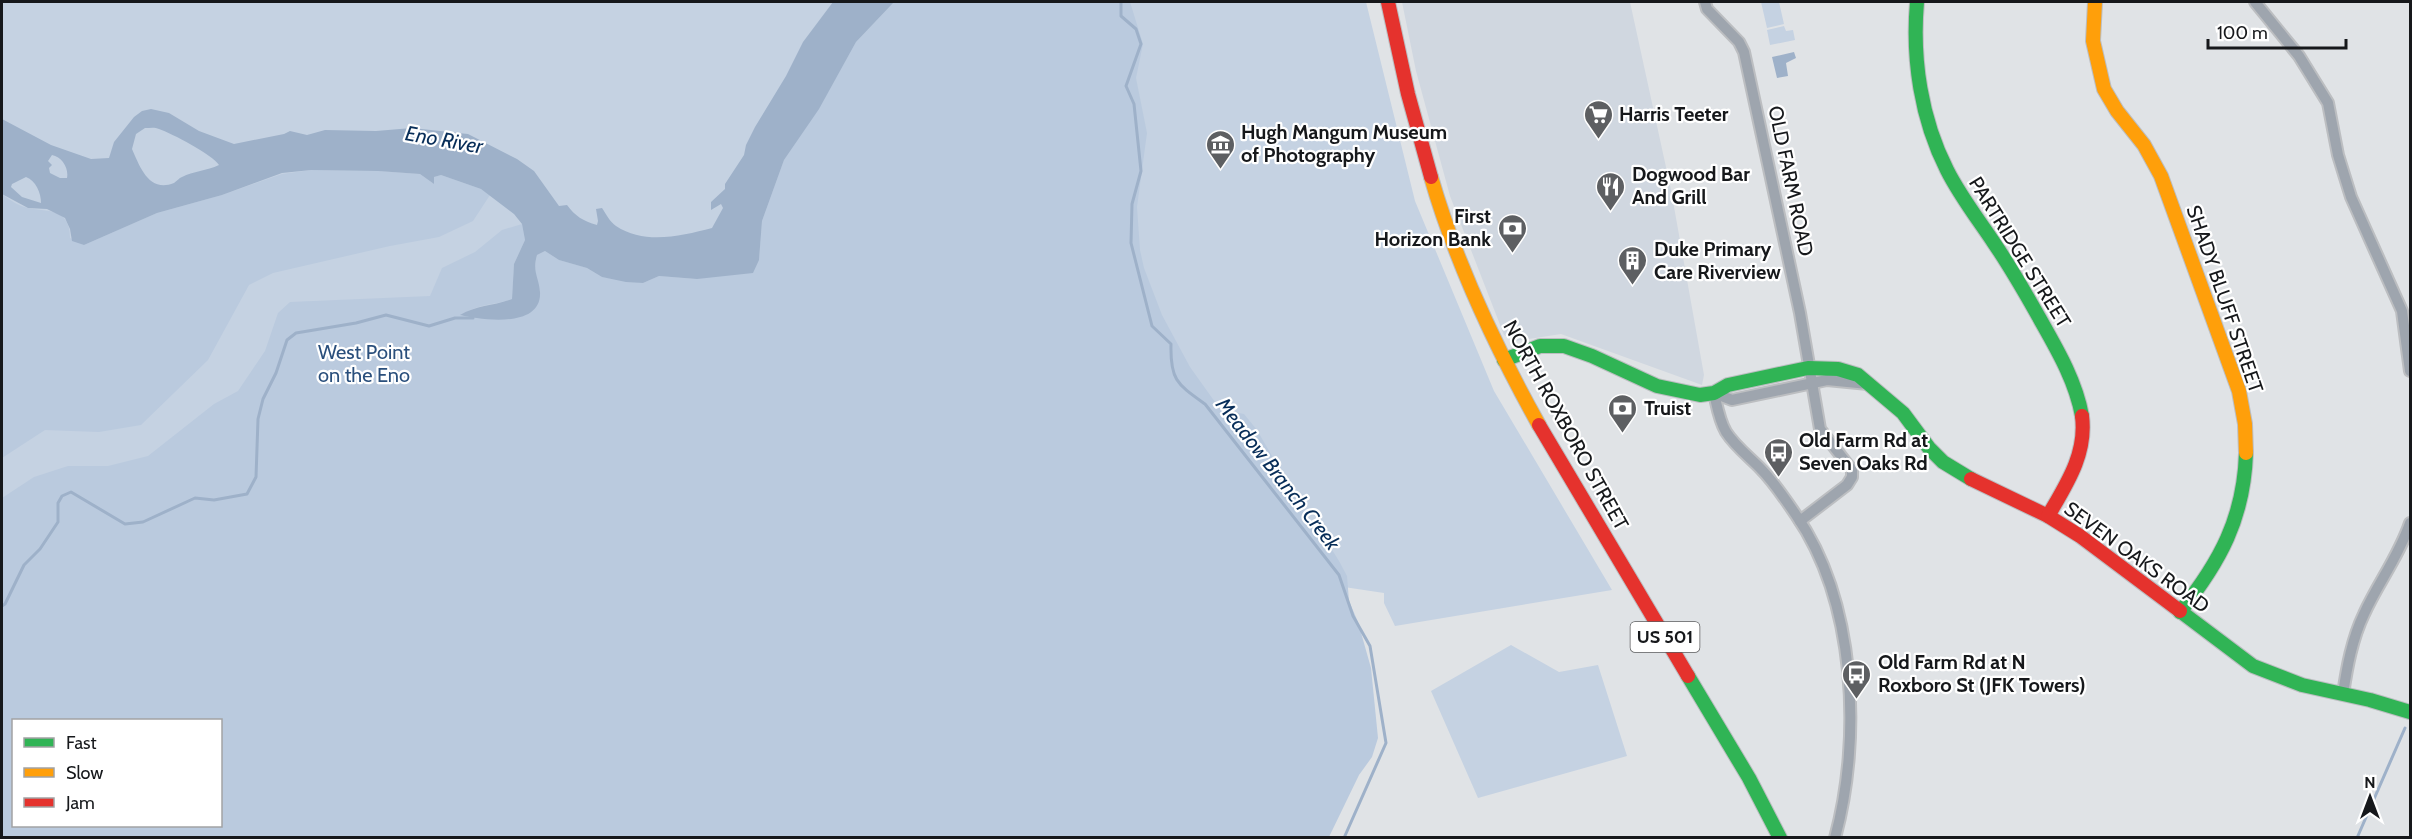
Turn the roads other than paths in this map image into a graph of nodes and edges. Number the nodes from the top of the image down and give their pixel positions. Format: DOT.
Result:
graph roads {
  1 [pos="1388,2"];
  2 [pos="1705,2"];
  3 [pos="1917,2"];
  4 [pos="2095,2"];
  5 [pos="2255,2"];
  6 [pos="1504,360"];
  7 [pos="1808,368"];
  8 [pos="2410,371"];
  9 [pos="1810,382"];
  10 [pos="1869,384"];
  11 [pos="1713,393"];
  12 [pos="2048,516"];
  13 [pos="1800,521"];
  14 [pos="2410,523"];
  15 [pos="2180,612"];
  16 [pos="2343,694"];
  17 [pos="2410,712"];
  18 [pos="1780,837"];
  19 [pos="1835,837"];
  1 -- 6 [label="main road, NORTH ROXBORO STREET / US 501"];
  2 -- 7 [label="street, OLD FARM ROAD"];
  3 -- 12 [label="main road, PARTRIDGE STREET"];
  4 -- 15 [label="main road, SHADY BLUFF STREET"];
  5 -- 8 [label="street"];
  6 -- 11 [label="main road"];
  6 -- 18 [label="main road, NORTH ROXBORO STREET / US 501"];
  7 -- 9 [label="street, OLD FARM ROAD"];
  7 -- 10 [label="main road, SEVEN OAKS ROAD"];
  7 -- 11 [label="main road, SEVEN OAKS ROAD"];
  9 -- 10 [label="street"];
  9 -- 11 [label="street"];
  9 -- 13 [label="street, OLD FARM ROAD"];
  10 -- 12 [label="main road, SEVEN OAKS ROAD"];
  11 -- 13 [label="street"];
  12 -- 15 [label="main road, SEVEN OAKS ROAD"];
  13 -- 19 [label="street"];
  14 -- 16 [label="street"];
  15 -- 16 [label="main road, SEVEN OAKS ROAD"];
  16 -- 17 [label="main road, SEVEN OAKS ROAD"];
}
